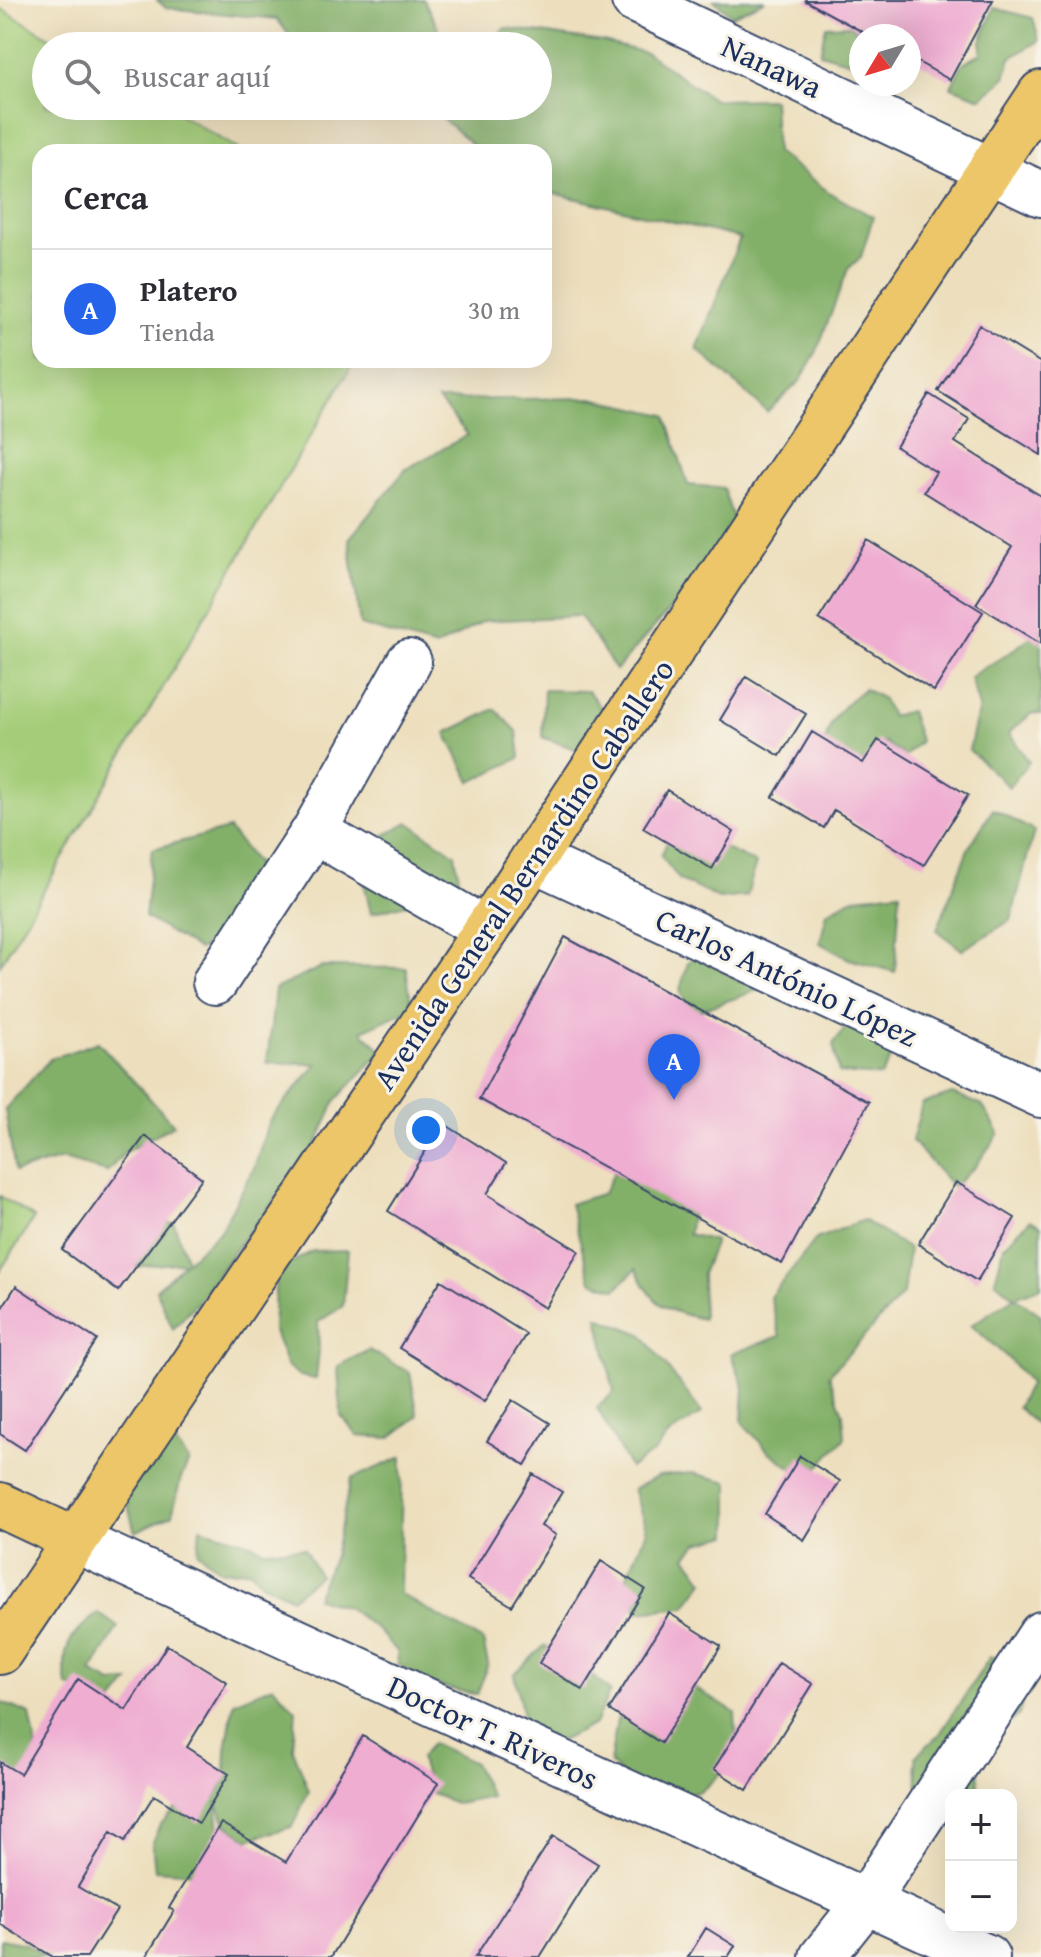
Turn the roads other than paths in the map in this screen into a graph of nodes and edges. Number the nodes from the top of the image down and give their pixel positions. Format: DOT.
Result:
graph roads {
  1 [pos="634,0"];
  2 [pos="1041,93"];
  3 [pos="992,170"];
  4 [pos="1041,194"];
  5 [pos="409,662"];
  6 [pos="314,831"];
  7 [pos="533,859"];
  8 [pos="486,930"];
  9 [pos="215,982"];
  10 [pos="1041,1095"];
  11 [pos="0,1505"];
  12 [pos="75,1540"];
  13 [pos="1041,1634"];
  14 [pos="0,1652"];
  15 [pos="865,1903"];
  16 [pos="822,1957"];
  17 [pos="987,1957"];
  1 -- 3 [label="street, Nanawa"];
  2 -- 3 [label="main road, Avenida General Bernardino Caballero"];
  3 -- 4 [label="street, Nanawa"];
  3 -- 7 [label="main road, Avenida General Bernardino Caballero"];
  5 -- 6 [label="street"];
  6 -- 8 [label="street"];
  6 -- 9 [label="street"];
  7 -- 8 [label="main road, Avenida General Bernardino Caballero"];
  7 -- 10 [label="street, Carlos António López"];
  8 -- 12 [label="main road, Avenida General Bernardino Caballero"];
  11 -- 12 [label="main road, Doctor T. Riveros"];
  12 -- 14 [label="main road, Avenida General Bernardino Caballero"];
  12 -- 15 [label="street, Doctor T. Riveros"];
  13 -- 15 [label="street"];
  15 -- 16 [label="street"];
  15 -- 17 [label="street, Doctor T. Riveros"];
}
